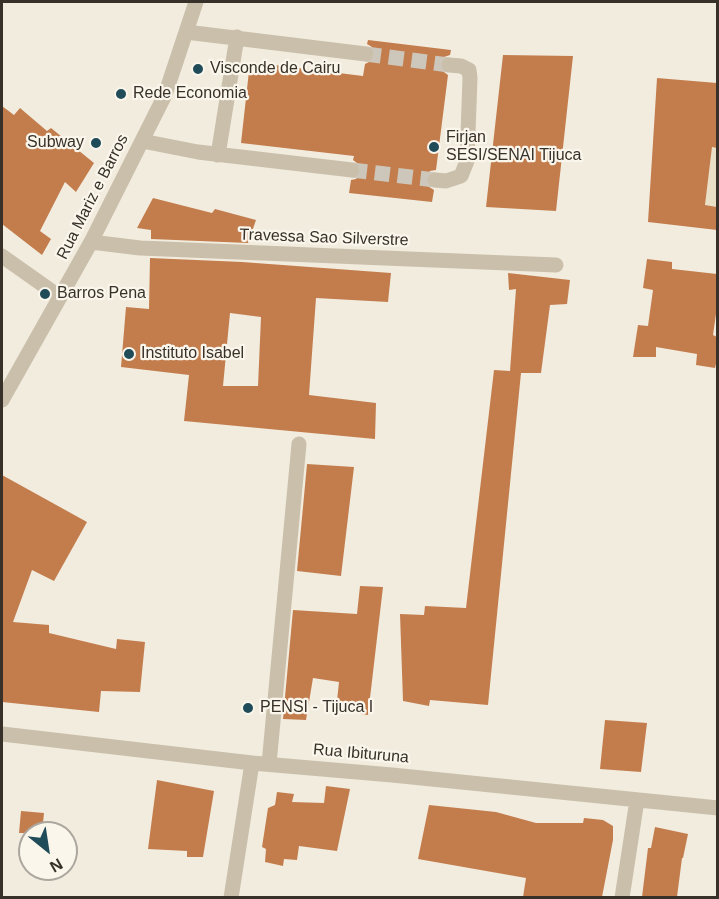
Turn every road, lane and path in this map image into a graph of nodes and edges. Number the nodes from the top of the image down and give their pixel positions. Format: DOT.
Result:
graph roads {
  1 [pos="196,2"];
  2 [pos="186,32"];
  3 [pos="237,37"];
  4 [pos="366,54"];
  5 [pos="449,65"];
  6 [pos="142,141"];
  7 [pos="218,154"];
  8 [pos="352,170"];
  9 [pos="435,180"];
  10 [pos="91,242"];
  11 [pos="2,256"];
  12 [pos="556,265"];
  13 [pos="60,297"];
  14 [pos="2,400"];
  15 [pos="299,444"];
  16 [pos="2,734"];
  17 [pos="252,763"];
  18 [pos="269,764"];
  19 [pos="638,800"];
  20 [pos="717,808"];
  21 [pos="231,897"];
  22 [pos="622,897"];
  1 -- 2 [label="street, Rua Mariz e Barros"];
  2 -- 3 [label="street"];
  2 -- 6 [label="street, Rua Mariz e Barros"];
  3 -- 4 [label="street"];
  3 -- 7 [label="street"];
  5 -- 9 [label="street"];
  6 -- 7 [label="street"];
  6 -- 10 [label="street, Rua Mariz e Barros"];
  7 -- 8 [label="street"];
  10 -- 12 [label="street, Travessa Sao Silverstre"];
  10 -- 13 [label="street, Rua Mariz e Barros"];
  11 -- 13 [label="street"];
  13 -- 14 [label="street, Rua Mariz e Barros"];
  15 -- 18 [label="street"];
  16 -- 17 [label="street, Rua Ibituruna"];
  17 -- 18 [label="street, Rua Ibituruna"];
  17 -- 21 [label="street"];
  18 -- 19 [label="street, Rua Ibituruna"];
  19 -- 20 [label="street, Rua Ibituruna"];
  19 -- 22 [label="street"];
}
